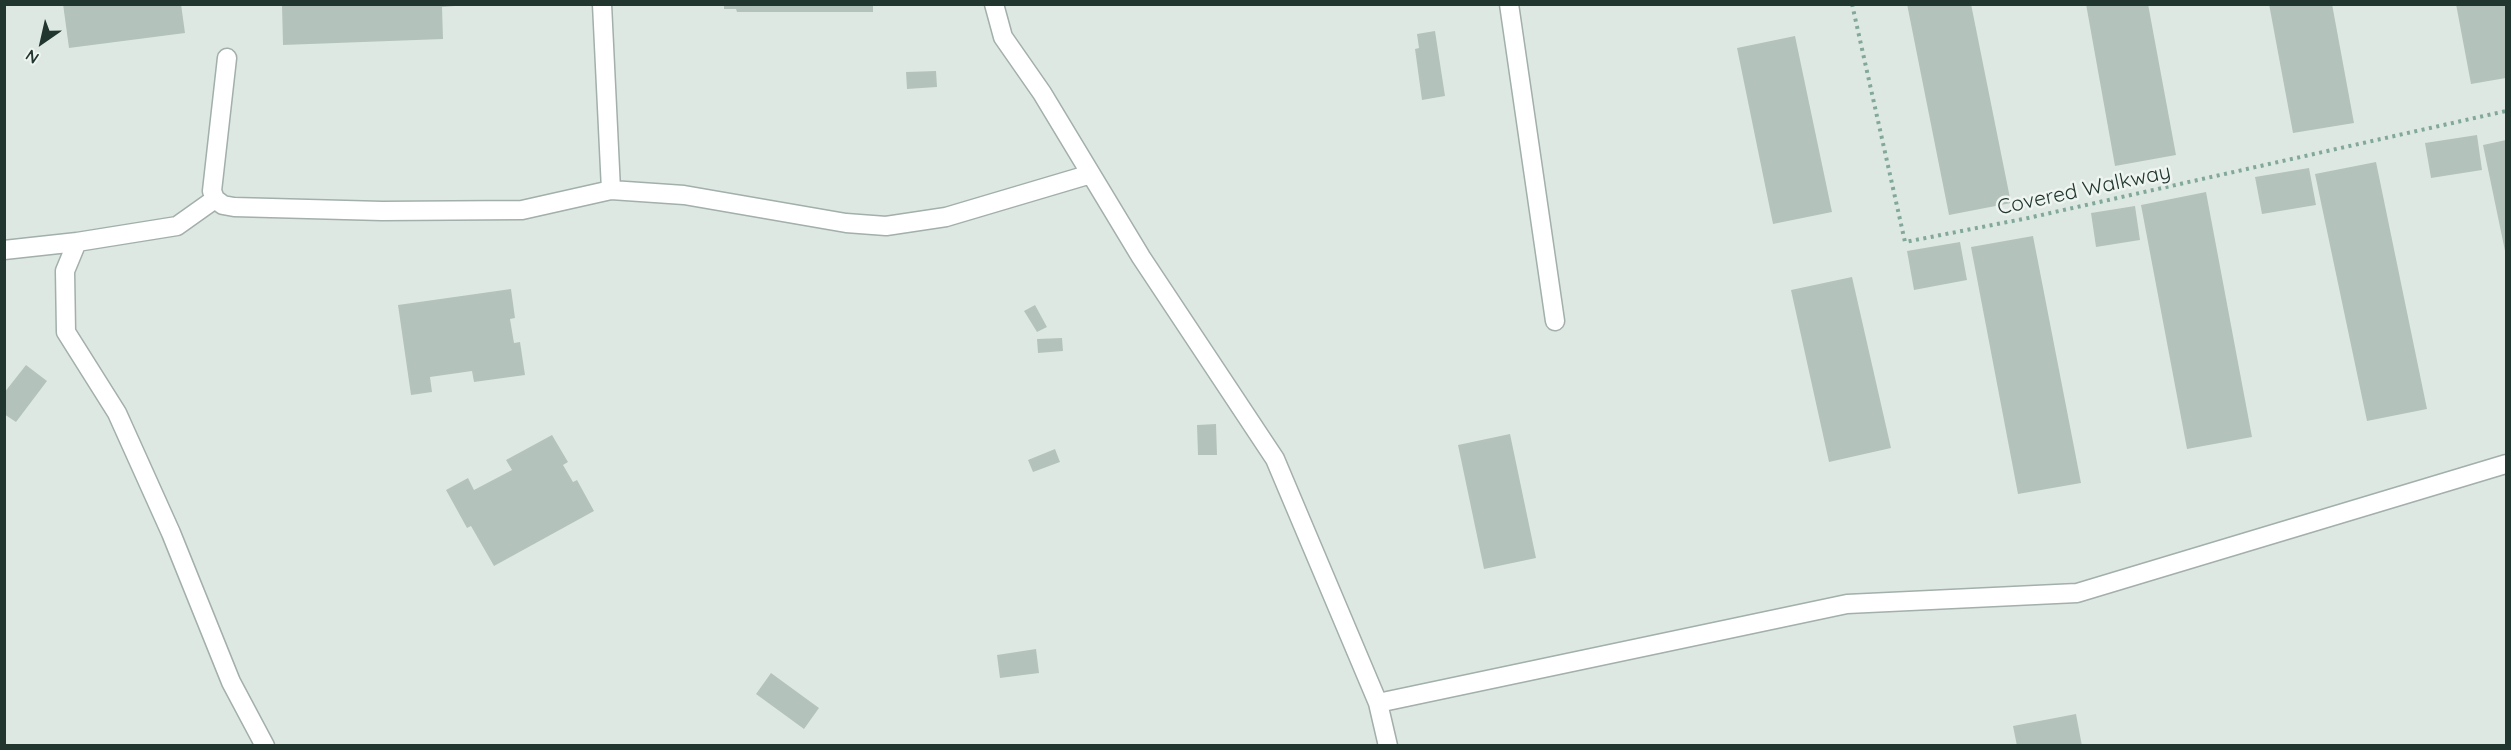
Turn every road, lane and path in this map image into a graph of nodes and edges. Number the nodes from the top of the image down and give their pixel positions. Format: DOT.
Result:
graph roads {
  1 [pos="602,4"];
  2 [pos="994,4"];
  3 [pos="1509,4"];
  4 [pos="1852,4"];
  5 [pos="227,58"];
  6 [pos="2506,111"];
  7 [pos="1091,174"];
  8 [pos="611,190"];
  9 [pos="215,199"];
  10 [pos="77,242"];
  11 [pos="4,250"];
  12 [pos="1555,321"];
  13 [pos="2506,464"];
  14 [pos="1378,703"];
  15 [pos="265,746"];
  16 [pos="1388,746"];
  1 -- 8 [label="street"];
  2 -- 7 [label="street"];
  3 -- 12 [label="street"];
  4 -- 6 [label="path, Covered Walkway"];
  5 -- 9 [label="street"];
  7 -- 8 [label="street"];
  7 -- 14 [label="street"];
  8 -- 9 [label="street"];
  9 -- 10 [label="street"];
  10 -- 11 [label="street"];
  10 -- 15 [label="street"];
  13 -- 14 [label="street"];
  14 -- 16 [label="street"];
}
